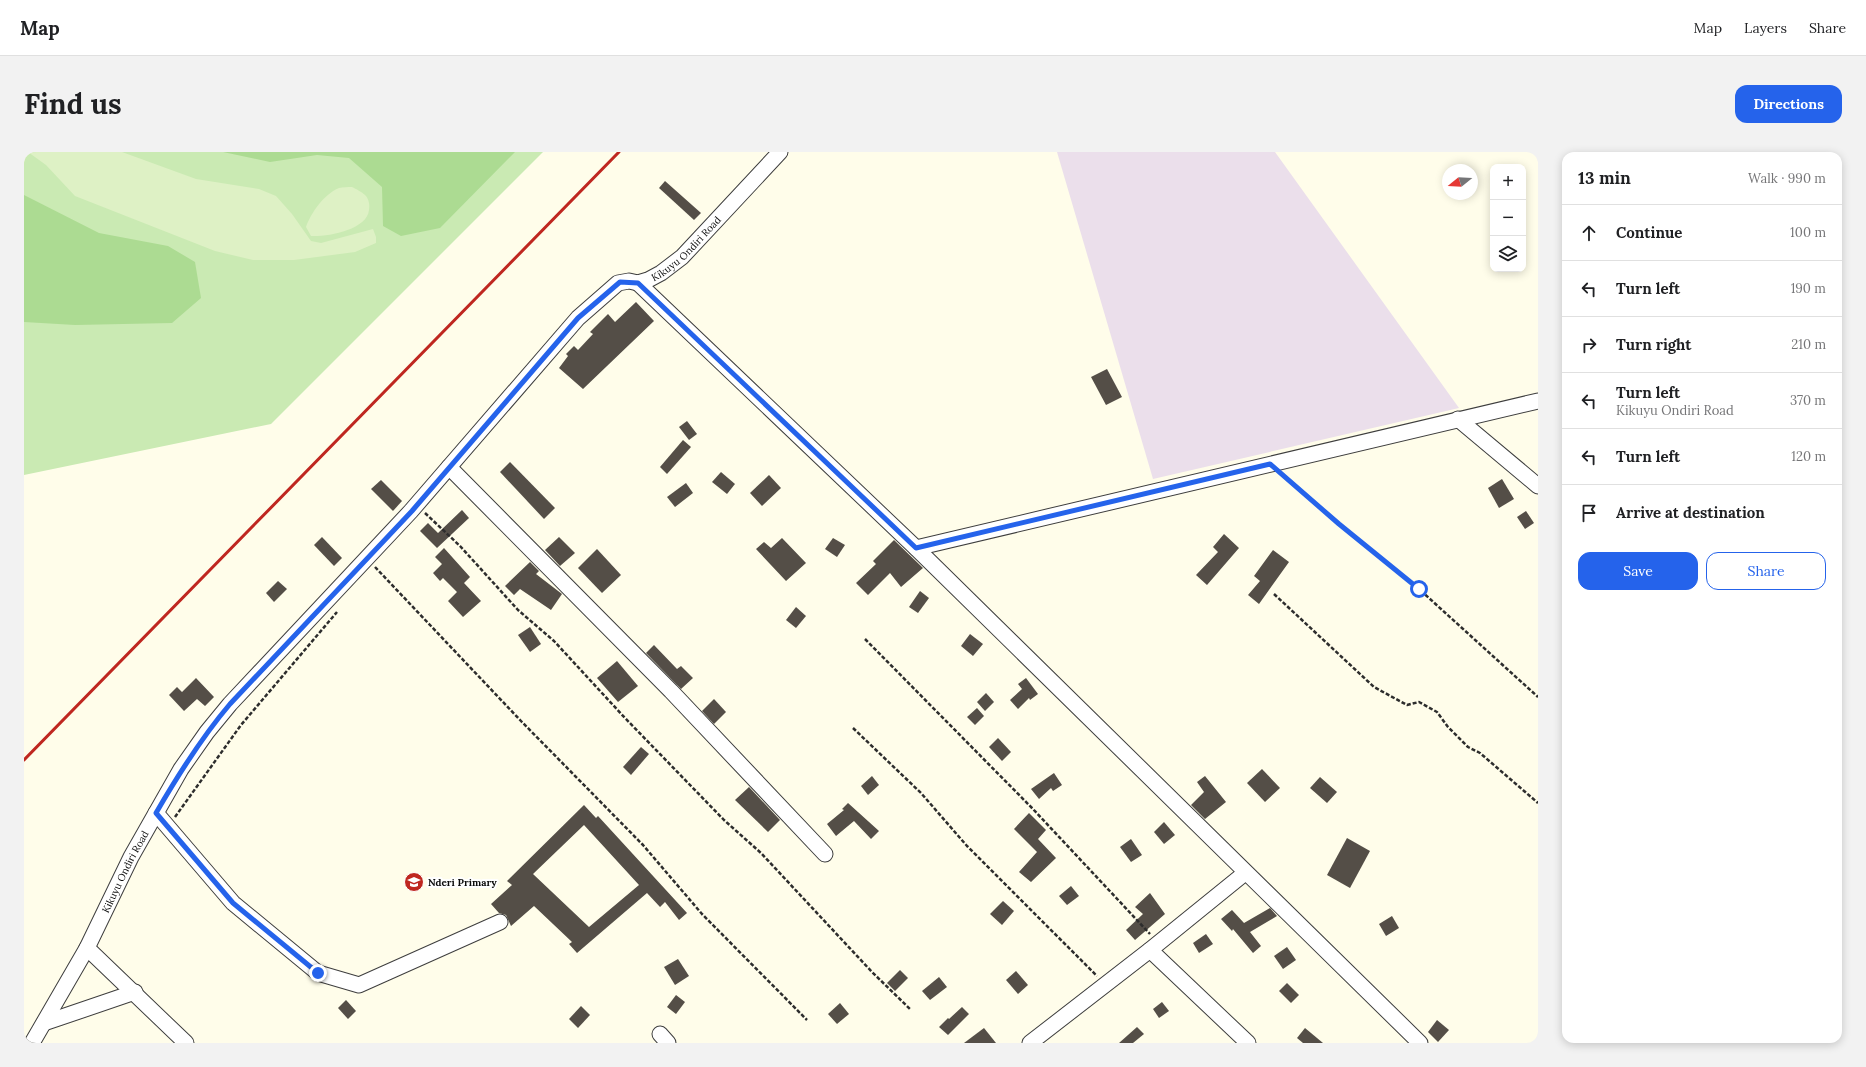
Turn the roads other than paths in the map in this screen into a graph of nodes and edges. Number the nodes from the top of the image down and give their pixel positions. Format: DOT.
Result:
graph roads {
  1 [pos="780,152"];
  2 [pos="638,283"];
  3 [pos="1538,401"];
  4 [pos="1458,419"];
  5 [pos="449,467"];
  6 [pos="1538,486"];
  7 [pos="916,548"];
  8 [pos="156,813"];
  9 [pos="825,854"];
  10 [pos="1245,873"];
  11 [pos="500,922"];
  12 [pos="1154,947"];
  13 [pos="87,948"];
  14 [pos="135,992"];
  15 [pos="44,1023"];
  16 [pos="32,1043"];
  17 [pos="186,1043"];
  18 [pos="1030,1043"];
  19 [pos="1248,1043"];
  20 [pos="1420,1043"];
  1 -- 2 [label="street, Kikuyu Ondiri Road"];
  2 -- 5 [label="street, Kikuyu Ondiri Road"];
  2 -- 7 [label="street"];
  3 -- 4 [label="street"];
  4 -- 6 [label="street"];
  4 -- 7 [label="street"];
  5 -- 8 [label="street, Kikuyu Ondiri Road"];
  5 -- 9 [label="street"];
  7 -- 10 [label="street"];
  8 -- 11 [label="street"];
  8 -- 13 [label="street, Kikuyu Ondiri Road"];
  10 -- 12 [label="street"];
  10 -- 20 [label="street"];
  12 -- 18 [label="street"];
  12 -- 19 [label="street"];
  13 -- 14 [label="street"];
  13 -- 15 [label="street, Kikuyu Ondiri Road"];
  14 -- 15 [label="street"];
  14 -- 17 [label="street"];
  15 -- 16 [label="street, Kikuyu Ondiri Road"];
}
